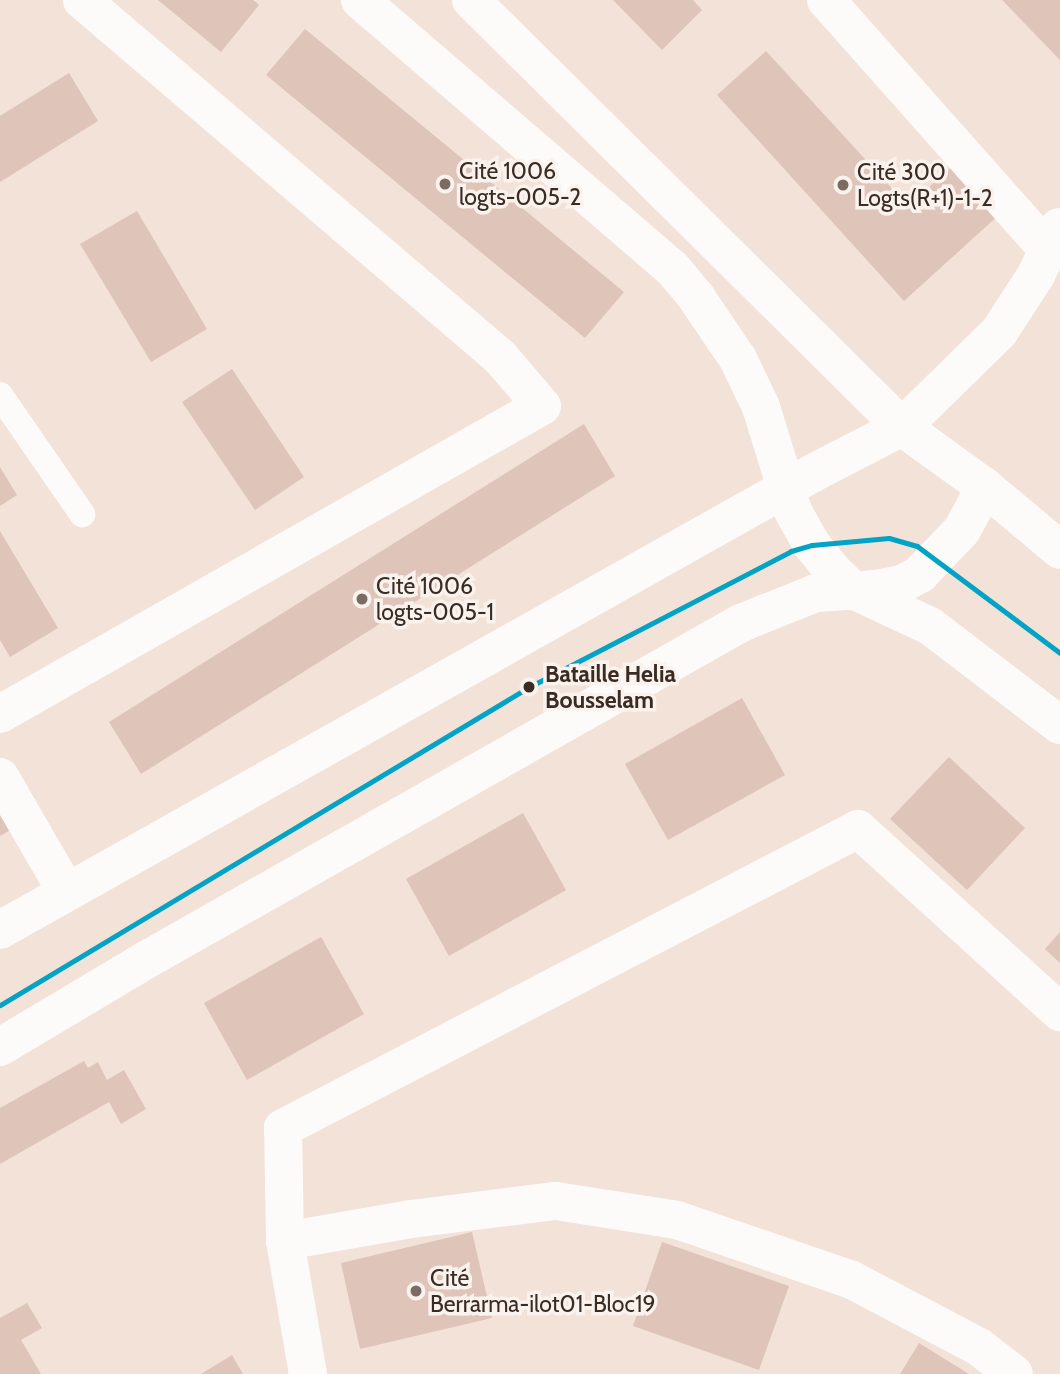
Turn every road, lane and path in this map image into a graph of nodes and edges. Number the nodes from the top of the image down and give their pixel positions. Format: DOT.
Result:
graph roads {
  1 [pos="82,0"];
  2 [pos="360,0"];
  3 [pos="471,0"];
  4 [pos="826,0"];
  5 [pos="1055,237"];
  6 [pos="0,395"];
  7 [pos="902,427"];
  8 [pos="985,487"];
  9 [pos="784,490"];
  10 [pos="82,514"];
  11 [pos="1060,550"];
  12 [pos="853,590"];
  13 [pos="0,714"];
  14 [pos="1060,725"];
  15 [pos="0,776"];
  16 [pos="66,891"];
  17 [pos="0,930"];
  18 [pos="1060,1012"];
  19 [pos="0,1047"];
  20 [pos="285,1241"];
  21 [pos="308,1374"];
  22 [pos="1014,1374"];
  1 -- 13 [label="street"];
  2 -- 9 [label="street"];
  3 -- 7 [label="street"];
  4 -- 5 [label="street"];
  5 -- 7 [label="street"];
  6 -- 10 [label="lane"];
  7 -- 8 [label="street"];
  7 -- 9 [label="street"];
  8 -- 11 [label="street"];
  8 -- 12 [label="street"];
  9 -- 12 [label="street"];
  9 -- 16 [label="street"];
  12 -- 14 [label="street"];
  12 -- 19 [label="street"];
  15 -- 16 [label="street"];
  16 -- 17 [label="street"];
  18 -- 20 [label="street"];
  20 -- 21 [label="street"];
  20 -- 22 [label="street"];
}
